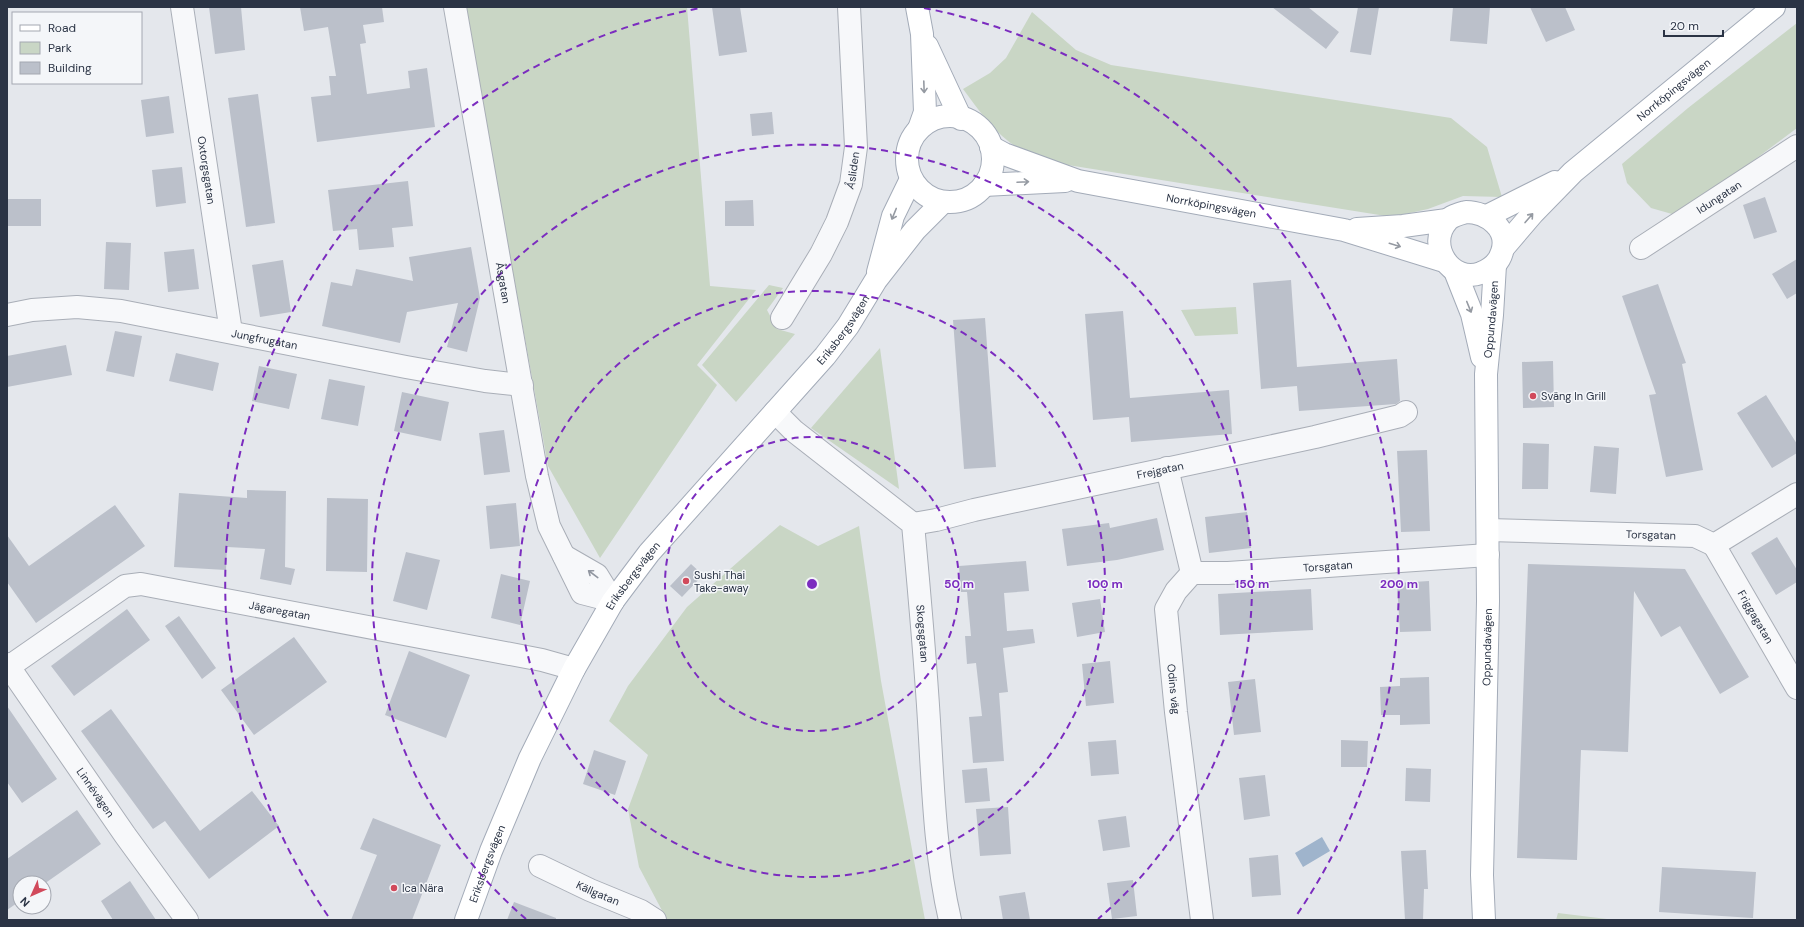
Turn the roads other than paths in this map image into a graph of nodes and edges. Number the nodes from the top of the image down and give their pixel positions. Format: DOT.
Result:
graph roads {
  1 [pos="182,7"];
  2 [pos="455,7"];
  3 [pos="849,7"];
  4 [pos="917,7"];
  5 [pos="1774,7"];
  6 [pos="922,34"];
  7 [pos="962,119"];
  8 [pos="919,129"];
  9 [pos="1797,146"];
  10 [pos="991,148"];
  11 [pos="1573,172"];
  12 [pos="911,179"];
  13 [pos="1078,181"];
  14 [pos="984,185"];
  15 [pos="943,202"];
  16 [pos="1487,216"];
  17 [pos="1448,220"];
  18 [pos="1344,230"];
  19 [pos="1641,248"];
  20 [pos="1499,256"];
  21 [pos="1449,266"];
  22 [pos="876,280"];
  23 [pos="7,315"];
  24 [pos="782,318"];
  25 [pos="231,332"];
  26 [pos="1486,374"];
  27 [pos="522,385"];
  28 [pos="776,412"];
  29 [pos="1406,412"];
  30 [pos="1167,468"];
  31 [pos="1797,494"];
  32 [pos="913,524"];
  33 [pos="1488,530"];
  34 [pos="1714,545"];
  35 [pos="1488,555"];
  36 [pos="1192,573"];
  37 [pos="613,601"];
  38 [pos="8,666"];
  39 [pos="574,669"];
  40 [pos="1797,688"];
  41 [pos="540,866"];
  42 [pos="187,920"];
  43 [pos="466,920"];
  44 [pos="655,920"];
  45 [pos="950,920"];
  46 [pos="1202,920"];
  47 [pos="1484,920"];
  1 -- 25 [label="street, Oxtorgsgatan"];
  2 -- 27 [label="street, Åsgatan"];
  3 -- 24 [label="street, Åsliden"];
  4 -- 6 [label="main road"];
  5 -- 11 [label="main road, Norrköpingsvägen"];
  6 -- 7 [label="main road"];
  6 -- 8 [label="main road, one-way"];
  7 -- 8 [label="main road"];
  7 -- 10 [label="main road"];
  8 -- 12 [label="main road"];
  9 -- 19 [label="street, Idungatan"];
  10 -- 13 [label="main road, Norrköpingsvägen"];
  10 -- 14 [label="main road"];
  11 -- 16 [label="main road, Norrköpingsvägen"];
  20 -- 11 [label="main road, Norrköpingsvägen, one-way"];
  12 -- 15 [label="main road"];
  12 -- 22 [label="main road, Eriksbergsvägen, one-way"];
  14 -- 13 [label="main road, Norrköpingsvägen, one-way"];
  13 -- 18 [label="main road, Norrköpingsvägen"];
  14 -- 15 [label="main road"];
  15 -- 22 [label="main road, Eriksbergsvägen"];
  16 -- 17 [label="main road"];
  16 -- 20 [label="main road"];
  17 -- 18 [label="main road, Norrköpingsvägen"];
  17 -- 21 [label="main road"];
  18 -- 21 [label="main road, Norrköpingsvägen, one-way"];
  20 -- 21 [label="main road"];
  20 -- 26 [label="main road, Oppundavägen"];
  21 -- 26 [label="main road, Oppundavägen, one-way"];
  22 -- 28 [label="main road, Eriksbergsvägen"];
  23 -- 25 [label="street, Jungfrugatan"];
  25 -- 27 [label="street, Jungfrugatan"];
  26 -- 33 [label="main road, Oppundavägen"];
  27 -- 37 [label="street, Åsgatan"];
  28 -- 32 [label="street"];
  28 -- 37 [label="main road, Eriksbergsvägen"];
  29 -- 30 [label="street, Frejgatan"];
  30 -- 32 [label="street, Frejgatan"];
  30 -- 36 [label="street"];
  31 -- 34 [label="street"];
  32 -- 45 [label="street, Skogsgatan"];
  33 -- 34 [label="street, Torsgatan"];
  33 -- 35 [label="main road, Oppundavägen"];
  34 -- 40 [label="street, Friggagatan"];
  35 -- 36 [label="street, Torsgatan"];
  35 -- 47 [label="main road, Oppundavägen"];
  36 -- 46 [label="street, Odins väg"];
  37 -- 39 [label="main road, Eriksbergsvägen"];
  38 -- 39 [label="street, Jägaregatan"];
  38 -- 42 [label="street, Linnévägen"];
  39 -- 43 [label="main road, Eriksbergsvägen"];
  41 -- 44 [label="street, Källgatan"];
}
